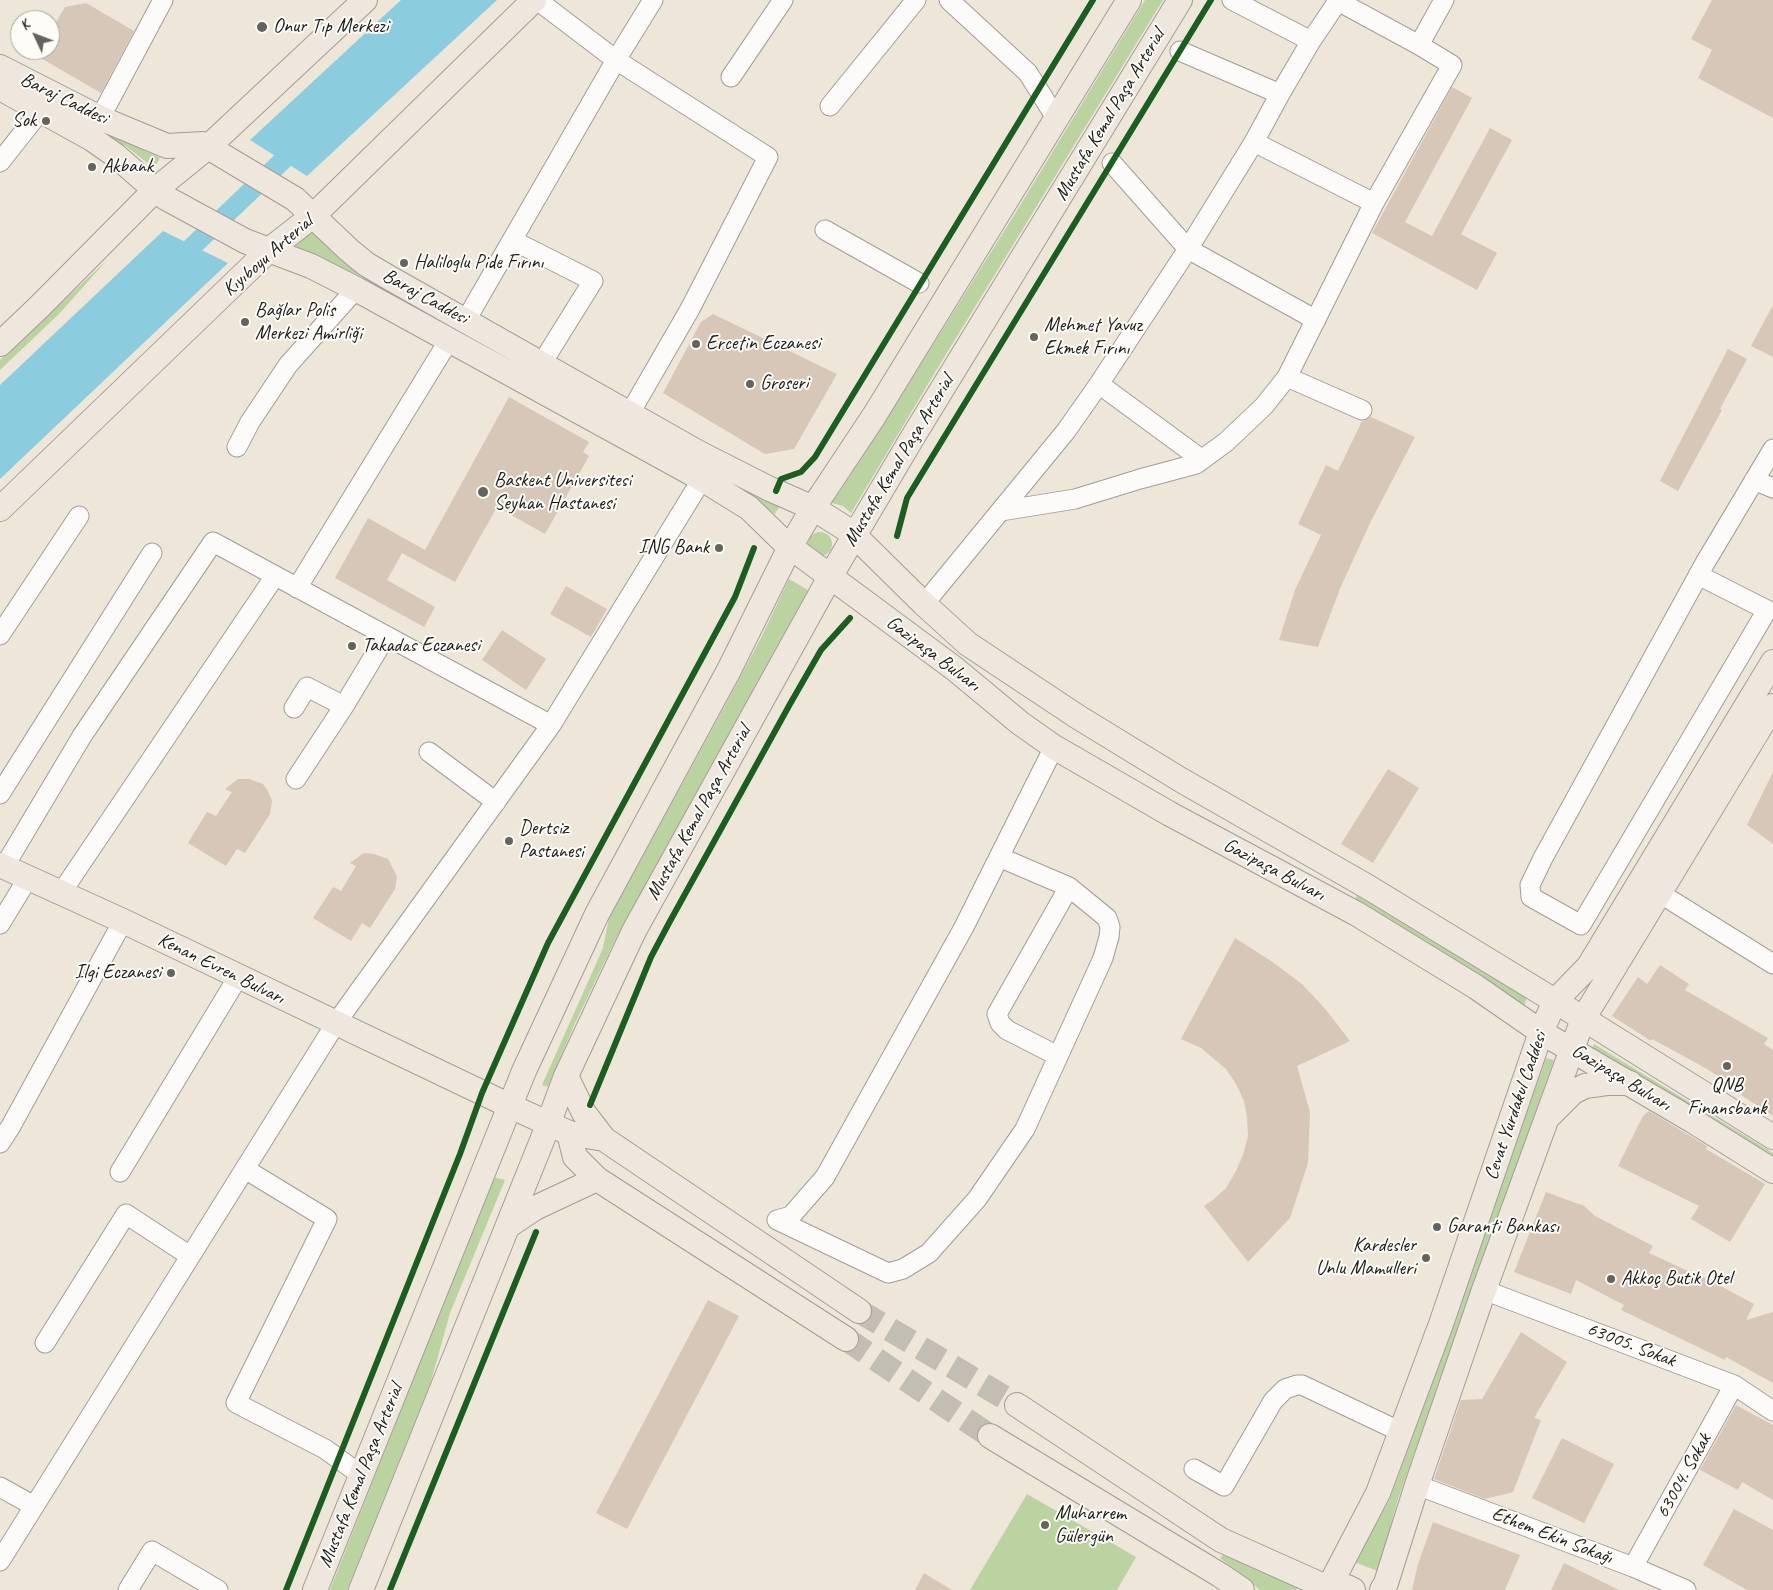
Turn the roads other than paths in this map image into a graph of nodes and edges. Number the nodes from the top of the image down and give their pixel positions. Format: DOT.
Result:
graph roads {
  1 [pos="163,0"];
  2 [pos="534,0"];
  3 [pos="537,0"];
  4 [pos="653,0"];
  5 [pos="783,0"];
  6 [pos="916,0"];
  7 [pos="949,0"];
  8 [pos="1128,0"];
  9 [pos="1180,0"];
  10 [pos="1232,0"];
  11 [pos="1337,0"];
  12 [pos="1444,0"];
  13 [pos="361,1"];
  14 [pos="1311,41"];
  15 [pos="1419,45"];
  16 [pos="1180,51"];
  17 [pos="616,60"];
  18 [pos="0,67"];
  19 [pos="731,77"];
  20 [pos="0,88"];
  21 [pos="1280,94"];
  22 [pos="830,106"];
  23 [pos="42,110"];
  24 [pos="100,118"];
  25 [pos="1056,118"];
  26 [pos="1254,142"];
  27 [pos="210,148"];
  28 [pos="0,162"];
  29 [pos="1112,163"];
  30 [pos="160,194"];
  31 [pos="1374,203"];
  32 [pos="314,215"];
  33 [pos="825,230"];
  34 [pos="512,240"];
  35 [pos="1188,249"];
  36 [pos="269,250"];
  37 [pos="920,284"];
  38 [pos="356,289"];
  39 [pos="466,320"];
  40 [pos="1316,320"];
  41 [pos="449,340"];
  42 [pos="0,344"];
  43 [pos="542,363"];
  44 [pos="1287,378"];
  45 [pos="1099,384"];
  46 [pos="1362,410"];
  47 [pos="630,413"];
  48 [pos="237,447"];
  49 [pos="1773,449"];
  50 [pos="1202,460"];
  51 [pos="702,479"];
  52 [pos="1754,480"];
  53 [pos="1773,488"];
  54 [pos="813,508"];
  55 [pos="0,510"];
  56 [pos="1001,510"];
  57 [pos="78,516"];
  58 [pos="855,536"];
  59 [pos="790,547"];
  60 [pos="152,553"];
  61 [pos="1698,575"];
  62 [pos="275,576"];
  63 [pos="830,577"];
  64 [pos="297,588"];
  65 [pos="924,604"];
  66 [pos="0,635"];
  67 [pos="386,636"];
  68 [pos="1773,662"];
  69 [pos="344,706"];
  70 [pos="294,708"];
  71 [pos="1771,712"];
  72 [pos="551,726"];
  73 [pos="1054,747"];
  74 [pos="429,752"];
  75 [pos="296,779"];
  76 [pos="0,794"];
  77 [pos="496,802"];
  78 [pos="999,857"];
  79 [pos="2,866"];
  80 [pos="28,878"];
  81 [pos="1069,887"];
  82 [pos="61,893"];
  83 [pos="1661,894"];
  84 [pos="123,921"];
  85 [pos="0,924"];
  86 [pos="1773,964"];
  87 [pos="238,977"];
  88 [pos="1555,1001"];
  89 [pos="1583,1019"];
  90 [pos="336,1024"];
  91 [pos="1542,1032"];
  92 [pos="1572,1049"];
  93 [pos="1058,1056"];
  94 [pos="566,1076"];
  95 [pos="1630,1083"];
  96 [pos="510,1106"];
  97 [pos="1547,1118"];
  98 [pos="548,1123"];
  99 [pos="569,1133"];
  100 [pos="1773,1137"];
  101 [pos="604,1139"];
  102 [pos="0,1143"];
  103 [pos="245,1169"];
  104 [pos="1773,1171"];
  105 [pos="120,1172"];
  106 [pos="597,1179"];
  107 [pos="508,1226"];
  108 [pos="190,1256"];
  109 [pos="1484,1290"];
  110 [pos="859,1310"];
  111 [pos="846,1339"];
  112 [pos="45,1343"];
  113 [pos="1734,1385"];
  114 [pos="1017,1405"];
  115 [pos="1773,1411"];
  116 [pos="1401,1432"];
  117 [pos="990,1436"];
  118 [pos="1194,1469"];
  119 [pos="361,1475"];
  120 [pos="1417,1485"];
  121 [pos="0,1487"];
  122 [pos="34,1506"];
  123 [pos="0,1560"];
  124 [pos="1634,1567"];
  125 [pos="1324,1588"];
  126 [pos="128,1590"];
  127 [pos="218,1590"];
  128 [pos="316,1590"];
  129 [pos="361,1590"];
  130 [pos="1242,1590"];
  131 [pos="1353,1590"];
  132 [pos="1382,1590"];
  133 [pos="1686,1590"];
  1 -- 24 [label="street"];
  2 -- 32 [label="main road, Kıyıboyu Arterial"];
  3 -- 17 [label="street"];
  4 -- 17 [label="street"];
  5 -- 19 [label="street"];
  6 -- 22 [label="street"];
  7 -- 25 [label="street"];
  8 -- 25 [label="main road, Mustafa Kemal Paşa Arterial"];
  9 -- 58 [label="main road, Mustafa Kemal Paşa Arterial"];
  10 -- 14 [label="street"];
  11 -- 14 [label="street"];
  11 -- 15 [label="street"];
  12 -- 15 [label="street"];
  13 -- 27 [label="main road"];
  14 -- 21 [label="street"];
  15 -- 31 [label="street"];
  16 -- 21 [label="street"];
  17 -- 34 [label="street"];
  17 -- 47 [label="street"];
  18 -- 24 [label="main road, Baraj Caddesi"];
  20 -- 23 [label="main road, Baraj Caddesi"];
  21 -- 26 [label="street"];
  23 -- 28 [label="street"];
  23 -- 30 [label="main road, Baraj Caddesi"];
  24 -- 27 [label="main road, Baraj Caddesi"];
  25 -- 54 [label="main road, Mustafa Kemal Paşa Arterial"];
  26 -- 31 [label="street"];
  26 -- 35 [label="street"];
  27 -- 30 [label="main road"];
  27 -- 32 [label="main road, Baraj Caddesi"];
  29 -- 35 [label="street"];
  30 -- 36 [label="main road, Baraj Caddesi"];
  30 -- 42 [label="main road"];
  31 -- 40 [label="street"];
  32 -- 36 [label="main road, Kıyıboyu Arterial"];
  32 -- 39 [label="main road, Baraj Caddesi"];
  33 -- 37 [label="street"];
  34 -- 39 [label="street"];
  34 -- 43 [label="street"];
  35 -- 40 [label="street"];
  35 -- 45 [label="street"];
  36 -- 38 [label="main road, Baraj Caddesi"];
  36 -- 55 [label="main road, Kıyıboyu Arterial"];
  38 -- 41 [label="main road, Baraj Caddesi"];
  38 -- 48 [label="street"];
  39 -- 43 [label="main road, Baraj Caddesi"];
  40 -- 44 [label="street"];
  41 -- 51 [label="main road, Baraj Caddesi"];
  41 -- 64 [label="street"];
  43 -- 47 [label="main road, Baraj Caddesi"];
  44 -- 46 [label="street"];
  44 -- 50 [label="street"];
  45 -- 50 [label="street"];
  45 -- 56 [label="street"];
  47 -- 54 [label="main road, Baraj Caddesi"];
  49 -- 52 [label="street"];
  50 -- 56 [label="street"];
  51 -- 59 [label="main road, Baraj Caddesi"];
  51 -- 72 [label="street"];
  52 -- 53 [label="street"];
  52 -- 61 [label="street"];
  54 -- 58 [label="main road, Baraj Caddesi"];
  54 -- 59 [label="main road, Mustafa Kemal Paşa Arterial"];
  56 -- 65 [label="street"];
  57 -- 66 [label="street"];
  58 -- 63 [label="main road, Mustafa Kemal Paşa Arterial"];
  58 -- 65 [label="main road, Gazipaşa Bulvarı"];
  59 -- 63 [label="main road, Gazipaşa Bulvarı"];
  59 -- 96 [label="main road, Mustafa Kemal Paşa Arterial"];
  60 -- 76 [label="street"];
  61 -- 61 [label="street"];
  62 -- 64 [label="street"];
  62 -- 79 [label="street"];
  62 -- 82 [label="street"];
  63 -- 73 [label="main road, Gazipaşa Bulvarı"];
  63 -- 94 [label="main road, Mustafa Kemal Paşa Arterial"];
  64 -- 67 [label="street"];
  65 -- 88 [label="main road, Gazipaşa Bulvarı"];
  67 -- 69 [label="street"];
  67 -- 72 [label="street"];
  68 -- 88 [label="main road, Cevat Yurdakul Caddesi"];
  69 -- 70 [label="street"];
  69 -- 75 [label="street"];
  71 -- 83 [label="main road, Cevat Yurdakul Caddesi"];
  72 -- 77 [label="street"];
  73 -- 78 [label="street"];
  73 -- 91 [label="main road, Gazipaşa Bulvarı"];
  74 -- 77 [label="street"];
  77 -- 90 [label="street"];
  78 -- 81 [label="street"];
  78 -- 93 [label="street"];
  79 -- 80 [label="main road, Kenan Evren Bulvarı"];
  80 -- 82 [label="main road, Kenan Evren Bulvarı"];
  80 -- 85 [label="street"];
  81 -- 93 [label="street"];
  81 -- 93 [label="street"];
  82 -- 84 [label="main road, Kenan Evren Bulvarı"];
  83 -- 86 [label="street"];
  83 -- 89 [label="main road, Cevat Yurdakul Caddesi"];
  84 -- 87 [label="main road, Kenan Evren Bulvarı"];
  84 -- 102 [label="street"];
  87 -- 90 [label="main road, Kenan Evren Bulvarı"];
  87 -- 105 [label="street"];
  88 -- 89 [label="main road, Gazipaşa Bulvarı"];
  88 -- 91 [label="main road, Cevat Yurdakul Caddesi"];
  89 -- 92 [label="main road, Cevat Yurdakul Caddesi"];
  89 -- 100 [label="main road, Gazipaşa Bulvarı"];
  90 -- 96 [label="main road, Kenan Evren Bulvarı"];
  90 -- 103 [label="street"];
  91 -- 92 [label="main road, Gazipaşa Bulvarı"];
  91 -- 116 [label="main road, Cevat Yurdakul Caddesi"];
  92 -- 95 [label="main road, Gazipaşa Bulvarı"];
  92 -- 97 [label="main road, Cevat Yurdakul Caddesi"];
  94 -- 98 [label="main road, Mustafa Kemal Paşa Arterial"];
  94 -- 101 [label="main road"];
  95 -- 97 [label="main road"];
  95 -- 104 [label="main road, Gazipaşa Bulvarı"];
  96 -- 98 [label="main road, Kenan Evren Bulvarı"];
  96 -- 119 [label="main road, Mustafa Kemal Paşa Arterial"];
  97 -- 109 [label="main road, Cevat Yurdakul Caddesi"];
  98 -- 99 [label="main road, Kenan Evren Bulvarı"];
  98 -- 107 [label="main road, Mustafa Kemal Paşa Arterial"];
  99 -- 101 [label="main road, Kenan Evren Bulvarı"];
  99 -- 106 [label="main road"];
  101 -- 110 [label="main road"];
  103 -- 108 [label="street"];
  103 -- 119 [label="street"];
  106 -- 107 [label="main road"];
  106 -- 111 [label="main road"];
  107 -- 129 [label="main road, Mustafa Kemal Paşa Arterial"];
  108 -- 112 [label="street"];
  108 -- 122 [label="street"];
  109 -- 113 [label="street, 63005. Sokak"];
  109 -- 120 [label="main road, Cevat Yurdakul Caddesi"];
  113 -- 115 [label="street, 63005. Sokak"];
  113 -- 124 [label="street, 63004. Sokak"];
  114 -- 125 [label="main road"];
  116 -- 118 [label="street"];
  116 -- 125 [label="main road, Cevat Yurdakul Caddesi"];
  117 -- 130 [label="main road"];
  119 -- 128 [label="main road, Mustafa Kemal Paşa Arterial"];
  120 -- 124 [label="street, Ethem Ekin Sokağı"];
  120 -- 132 [label="main road, Cevat Yurdakul Caddesi"];
  121 -- 122 [label="street"];
  122 -- 123 [label="street"];
  124 -- 133 [label="street, Ethem Ekin Sokağı"];
  125 -- 131 [label="main road"];
  126 -- 127 [label="street"];
}
